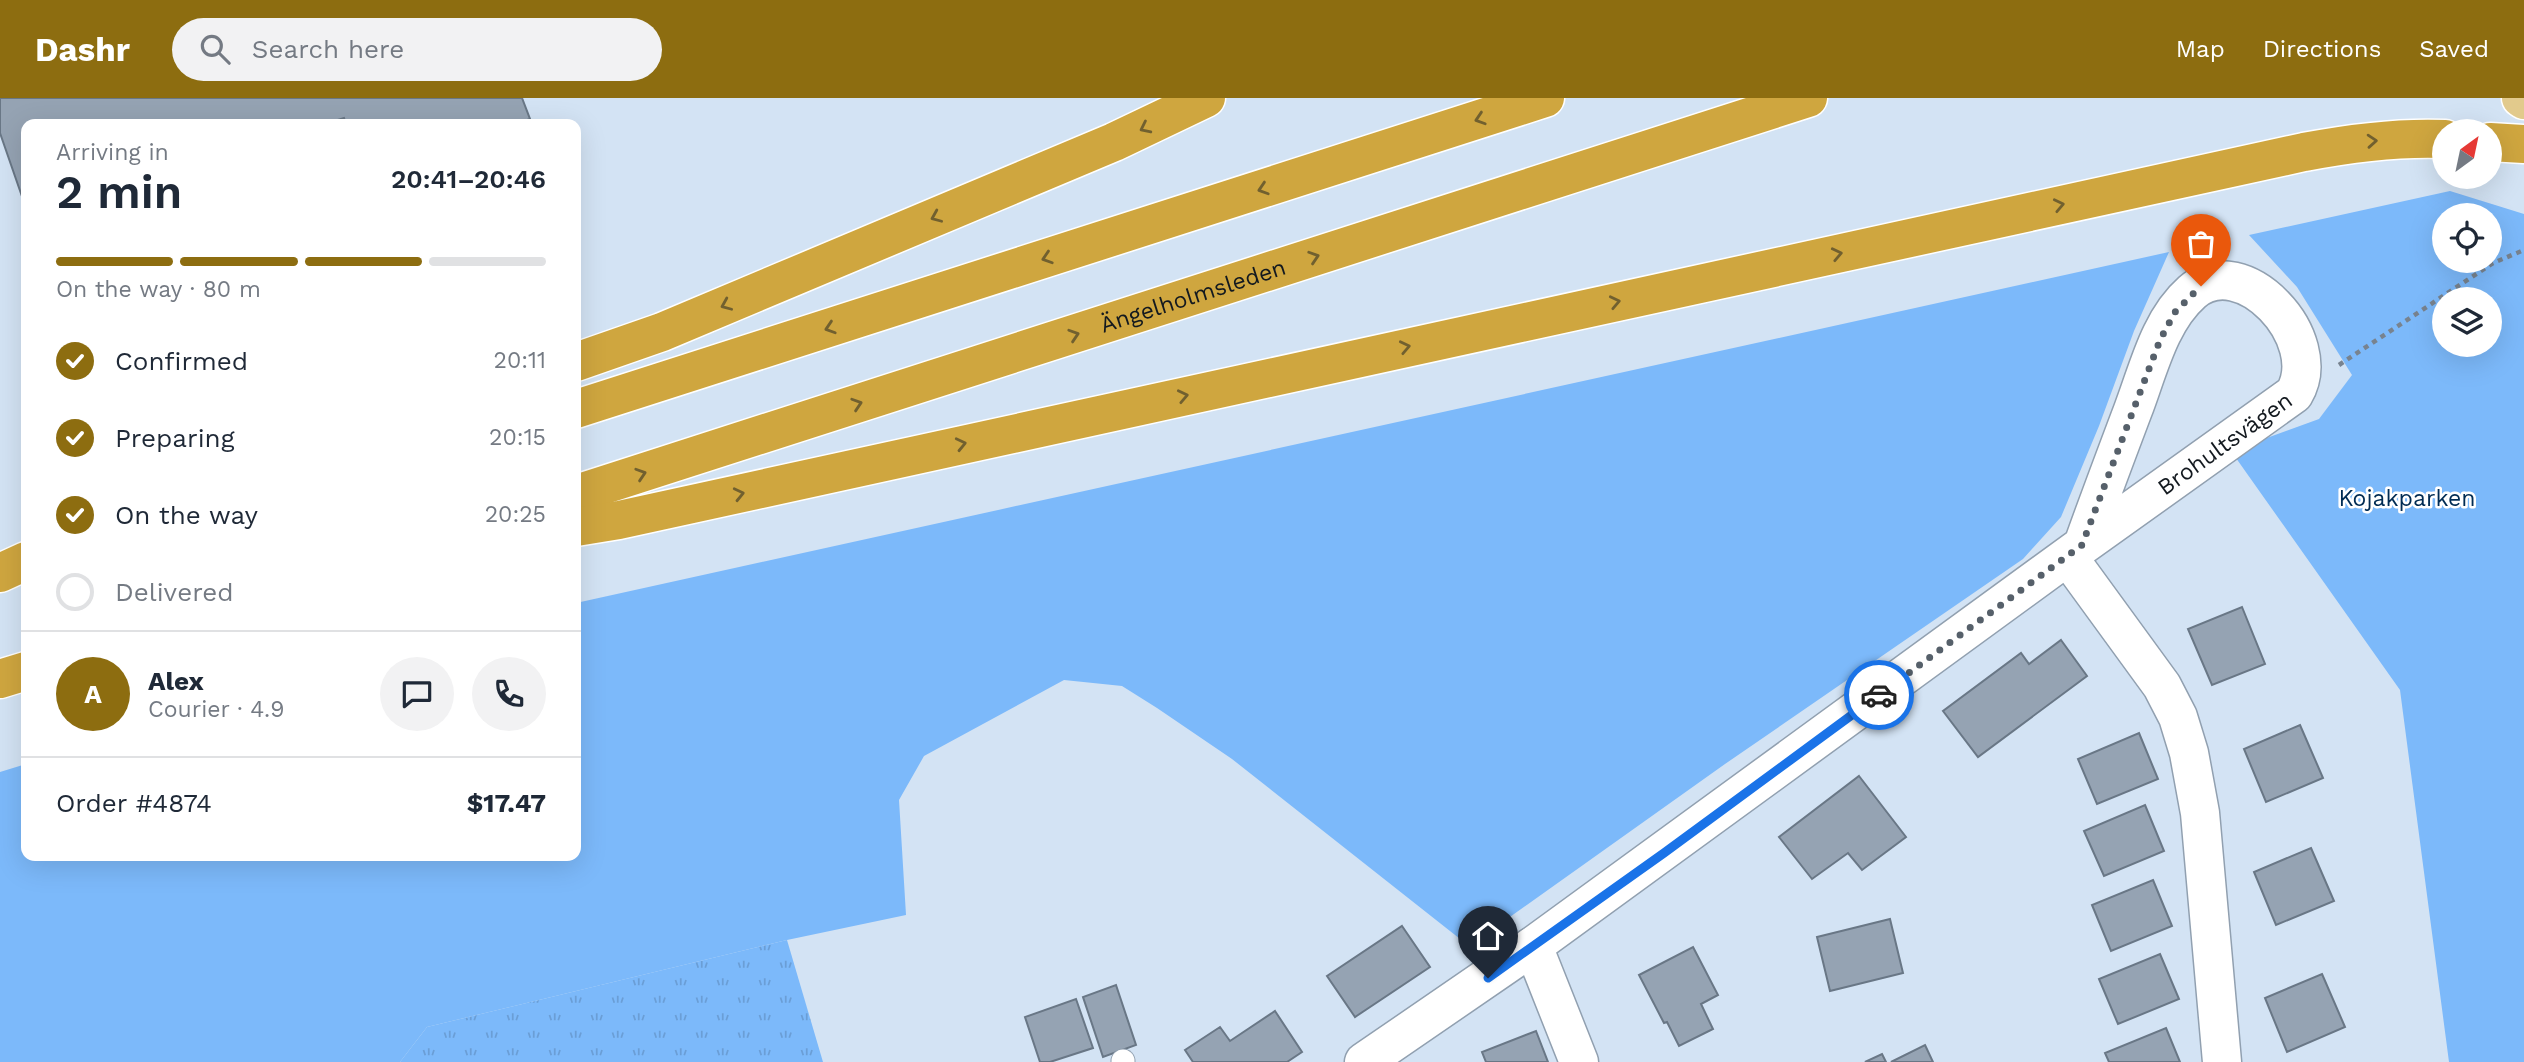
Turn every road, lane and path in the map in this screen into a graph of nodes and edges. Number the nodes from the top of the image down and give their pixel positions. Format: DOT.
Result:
graph roads {
  1 [pos="1206,98"];
  2 [pos="1545,98"];
  3 [pos="1808,98"];
  4 [pos="2432,138"];
  5 [pos="2502,143"];
  6 [pos="2524,144"];
  7 [pos="2524,250"];
  8 [pos="581,360"];
  9 [pos="2294,394"];
  10 [pos="581,407"];
  11 [pos="581,492"];
  12 [pos="581,526"];
  13 [pos="2075,551"];
  14 [pos="21,563"];
  15 [pos="0,573"];
  16 [pos="21,587"];
  17 [pos="0,594"];
  18 [pos="21,673"];
  19 [pos="0,679"];
  20 [pos="1533,946"];
  21 [pos="1364,1062"];
  22 [pos="1579,1062"];
  23 [pos="2222,1062"];
  1 -- 8 [label="highway, one-way"];
  2 -- 10 [label="highway, one-way"];
  11 -- 3 [label="highway, Ängelholmsleden, one-way"];
  12 -- 4 [label="highway, one-way"];
  5 -- 6 [label="highway"];
  7 -- 9 [label="path"];
  9 -- 13 [label="street, Brohultsvägen"];
  9 -- 13 [label="street, Brohultsvägen"];
  13 -- 20 [label="street, Brohultsvägen"];
  13 -- 23 [label="street"];
  14 -- 15 [label="highway"];
  16 -- 17 [label="highway"];
  18 -- 19 [label="highway"];
  20 -- 21 [label="street, Brohultsvägen"];
  20 -- 22 [label="street"];
}
